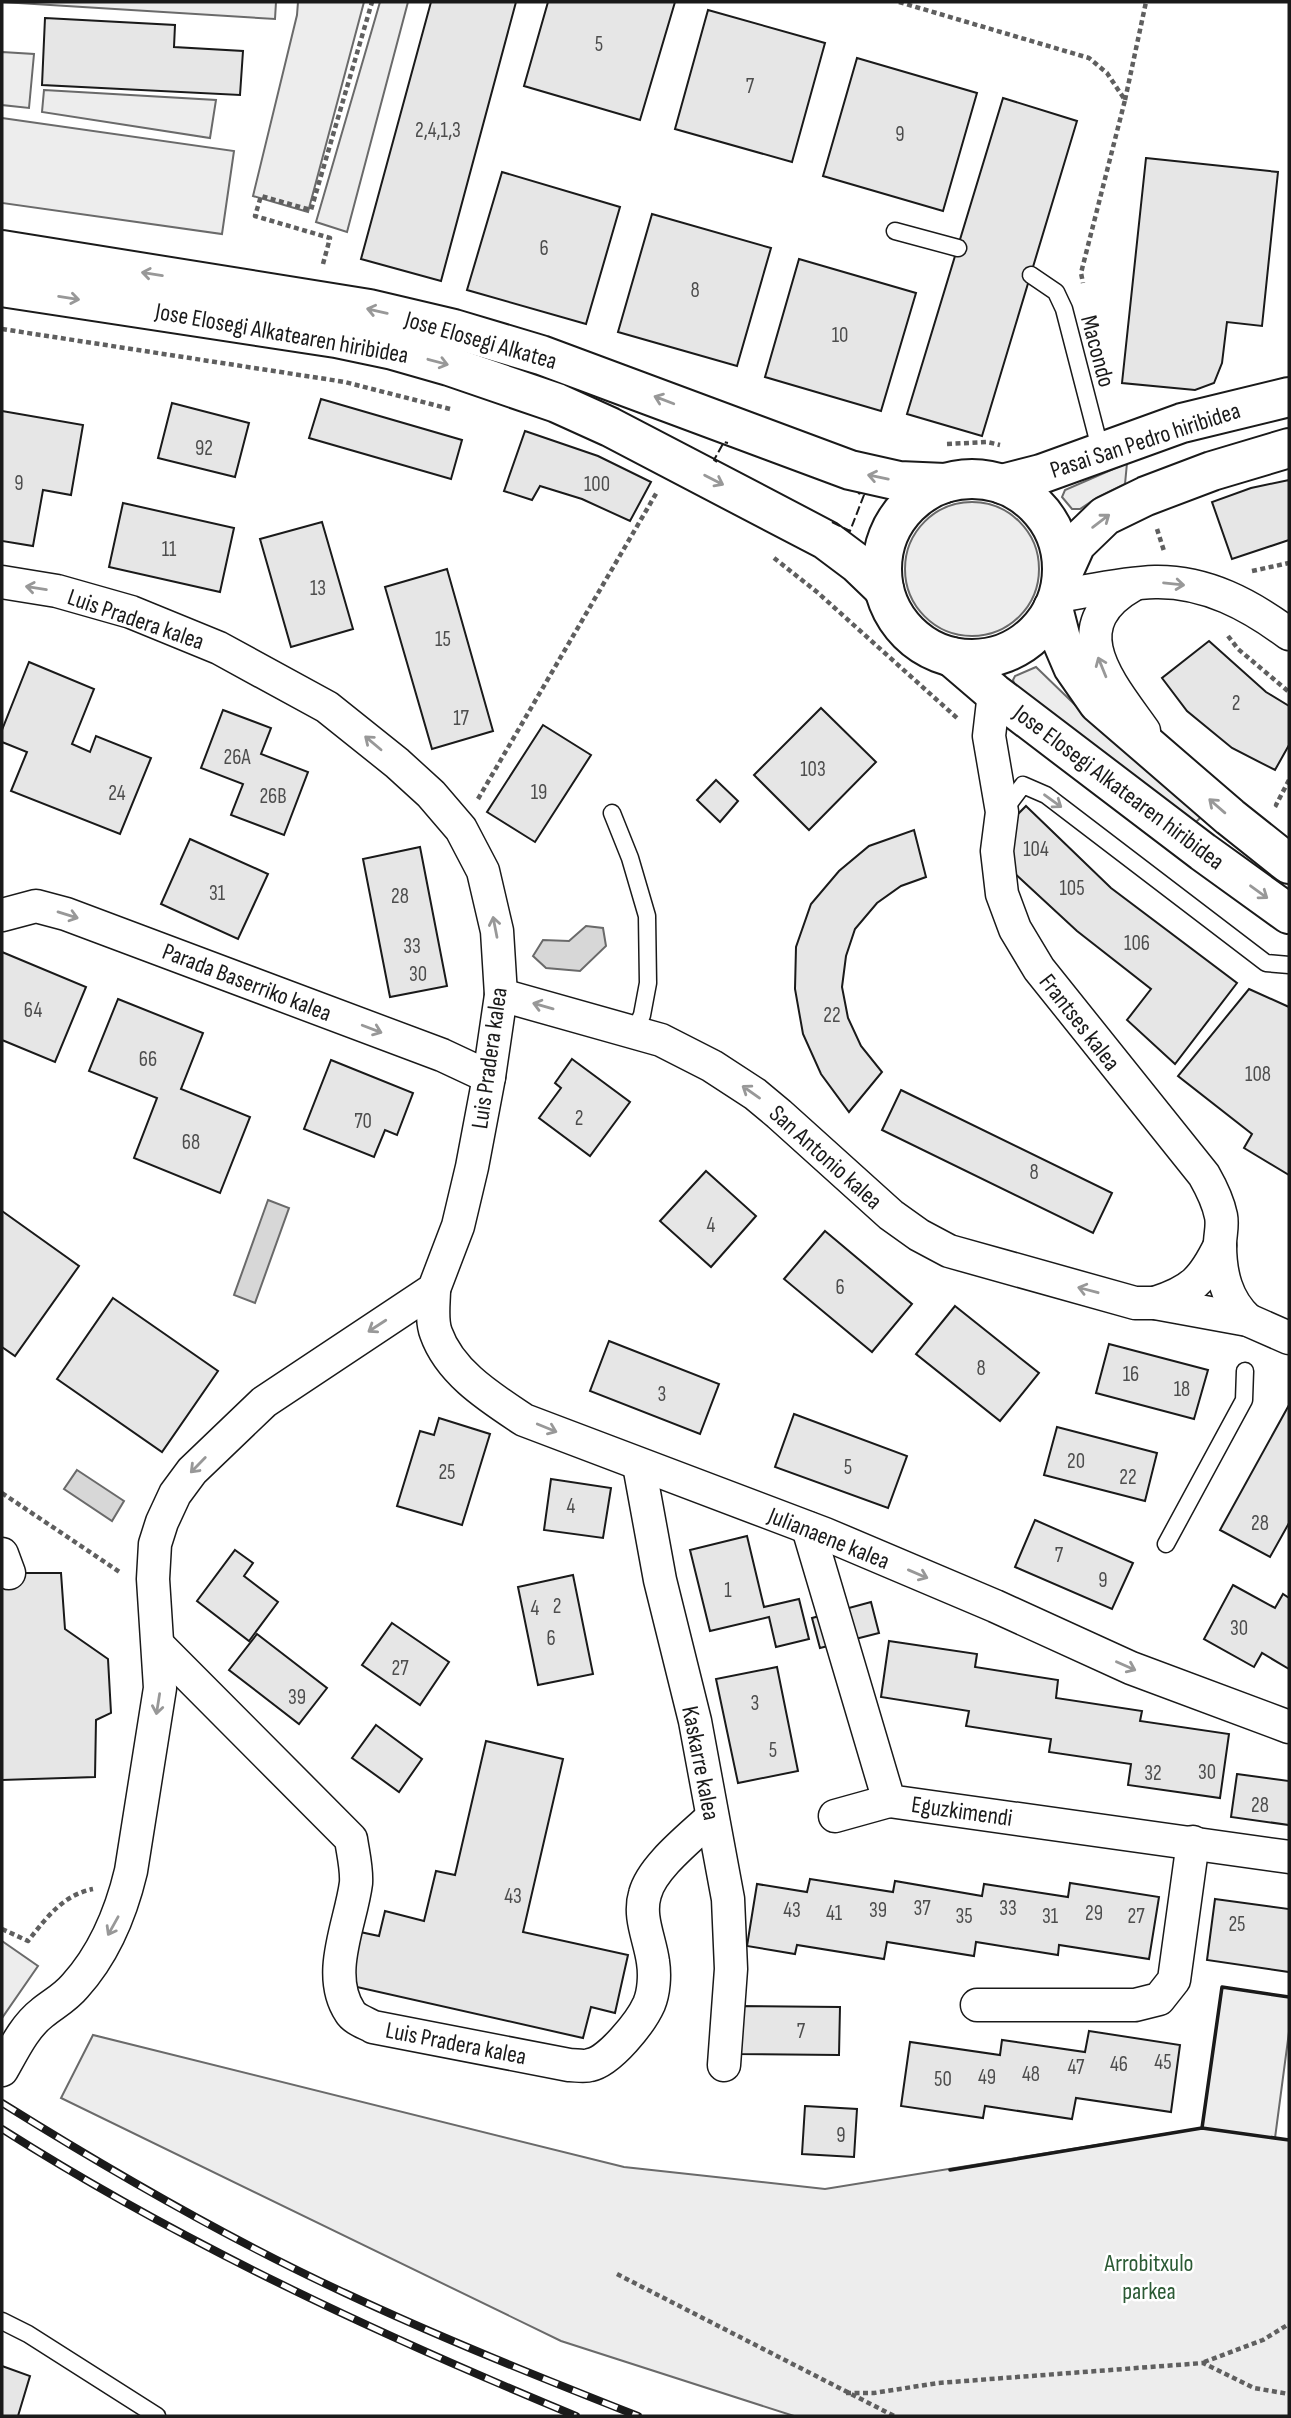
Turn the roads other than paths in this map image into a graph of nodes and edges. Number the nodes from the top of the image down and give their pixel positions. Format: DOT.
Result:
graph roads {
  1 [pos="895,231"];
  2 [pos="957,248"];
  3 [pos="2,250"];
  4 [pos="1031,275"];
  5 [pos="2,287"];
  6 [pos="1289,397"];
  7 [pos="1289,448"];
  8 [pos="1101,452"];
  9 [pos="946,483"];
  10 [pos="1002,484"];
  11 [pos="2,582"];
  12 [pos="1133,585"];
  13 [pos="884,589"];
  14 [pos="1057,593"];
  15 [pos="1289,634"];
  16 [pos="952,657"];
  17 [pos="994,693"];
  18 [pos="1168,764"];
  19 [pos="1002,812"];
  20 [pos="612,813"];
  21 [pos="1289,864"];
  22 [pos="1289,914"];
  23 [pos="2,915"];
  24 [pos="1289,965"];
  25 [pos="502,995"];
  26 [pos="634,1032"];
  27 [pos="489,1077"];
  28 [pos="1220,1245"];
  29 [pos="434,1289"];
  30 [pos="1155,1303"];
  31 [pos="1248,1320"];
  32 [pos="1289,1338"];
  33 [pos="1245,1371"];
  34 [pos="639,1465"];
  35 [pos="808,1528"];
  36 [pos="1166,1544"];
  37 [pos="158,1645"];
  38 [pos="1289,1727"];
  39 [pos="889,1801"];
  40 [pos="835,1816"];
  41 [pos="711,1818"];
  42 [pos="1193,1842"];
  43 [pos="1289,1857"];
  44 [pos="977,2006"];
  45 [pos="724,2064"];
  46 [pos="2,2070"];
  47 [pos="2,2321"];
  48 [pos="157,2416"];
  1 -- 2 [label="lane"];
  9 -- 3 [label="main road, Jose Elosegi Alkatea, one-way"];
  4 -- 8 [label="lane, Macondo"];
  5 -- 13 [label="main road, Jose Elosegi Alkatearen hiribidea, one-way"];
  6 -- 8 [label="main road, Pasai San Pedro hiribidea"];
  14 -- 7 [label="main road, Pasai San Pedro hiribidea, one-way"];
  8 -- 10 [label="main road, Pasai San Pedro hiribidea"];
  9 -- 10 [label="main road"];
  9 -- 13 [label="main road"];
  10 -- 14 [label="main road"];
  25 -- 11 [label="street, Luis Pradera kalea, one-way"];
  12 -- 14 [label="street"];
  12 -- 15 [label="street, one-way"];
  18 -- 12 [label="street, one-way"];
  13 -- 16 [label="main road"];
  14 -- 16 [label="main road"];
  14 -- 18 [label="main road, Jose Elosegi Alkatearen hiribidea"];
  16 -- 17 [label="main road, Jose Elosegi Alkatearen hiribidea"];
  17 -- 19 [label="street, Frantses kalea"];
  17 -- 22 [label="main road, Jose Elosegi Alkatearen hiribidea, one-way"];
  21 -- 18 [label="main road, Jose Elosegi Alkatearen hiribidea, one-way"];
  19 -- 24 [label="lane, one-way"];
  19 -- 28 [label="street, Frantses kalea"];
  20 -- 26 [label="lane"];
  23 -- 27 [label="street, Parada Baserriko kalea, one-way"];
  26 -- 25 [label="street, San Antonio kalea, one-way"];
  25 -- 27 [label="street, Luis Pradera kalea"];
  30 -- 26 [label="street, San Antonio kalea, one-way"];
  27 -- 29 [label="street, Luis Pradera kalea"];
  28 -- 30 [label="street, San Antonio kalea"];
  28 -- 31 [label="street, Frantses kalea"];
  29 -- 34 [label="street, Julianaene kalea, one-way"];
  29 -- 37 [label="street, one-way"];
  30 -- 31 [label="street, San Antonio kalea"];
  31 -- 32 [label="street, San Antonio kalea"];
  33 -- 36 [label="lane"];
  34 -- 35 [label="street, Julianaene kalea"];
  34 -- 41 [label="street, Kaskarre kalea"];
  35 -- 38 [label="street, Julianaene kalea, one-way"];
  35 -- 39 [label="street, Eguzkimendi"];
  37 -- 41 [label="street, Luis Pradera kalea"];
  37 -- 46 [label="street, one-way"];
  39 -- 40 [label="street"];
  39 -- 42 [label="street, Eguzkimendi"];
  41 -- 45 [label="street, Kaskarre kalea"];
  42 -- 43 [label="street, Eguzkimendi"];
  42 -- 44 [label="street"];
  47 -- 48 [label="lane"];
}
